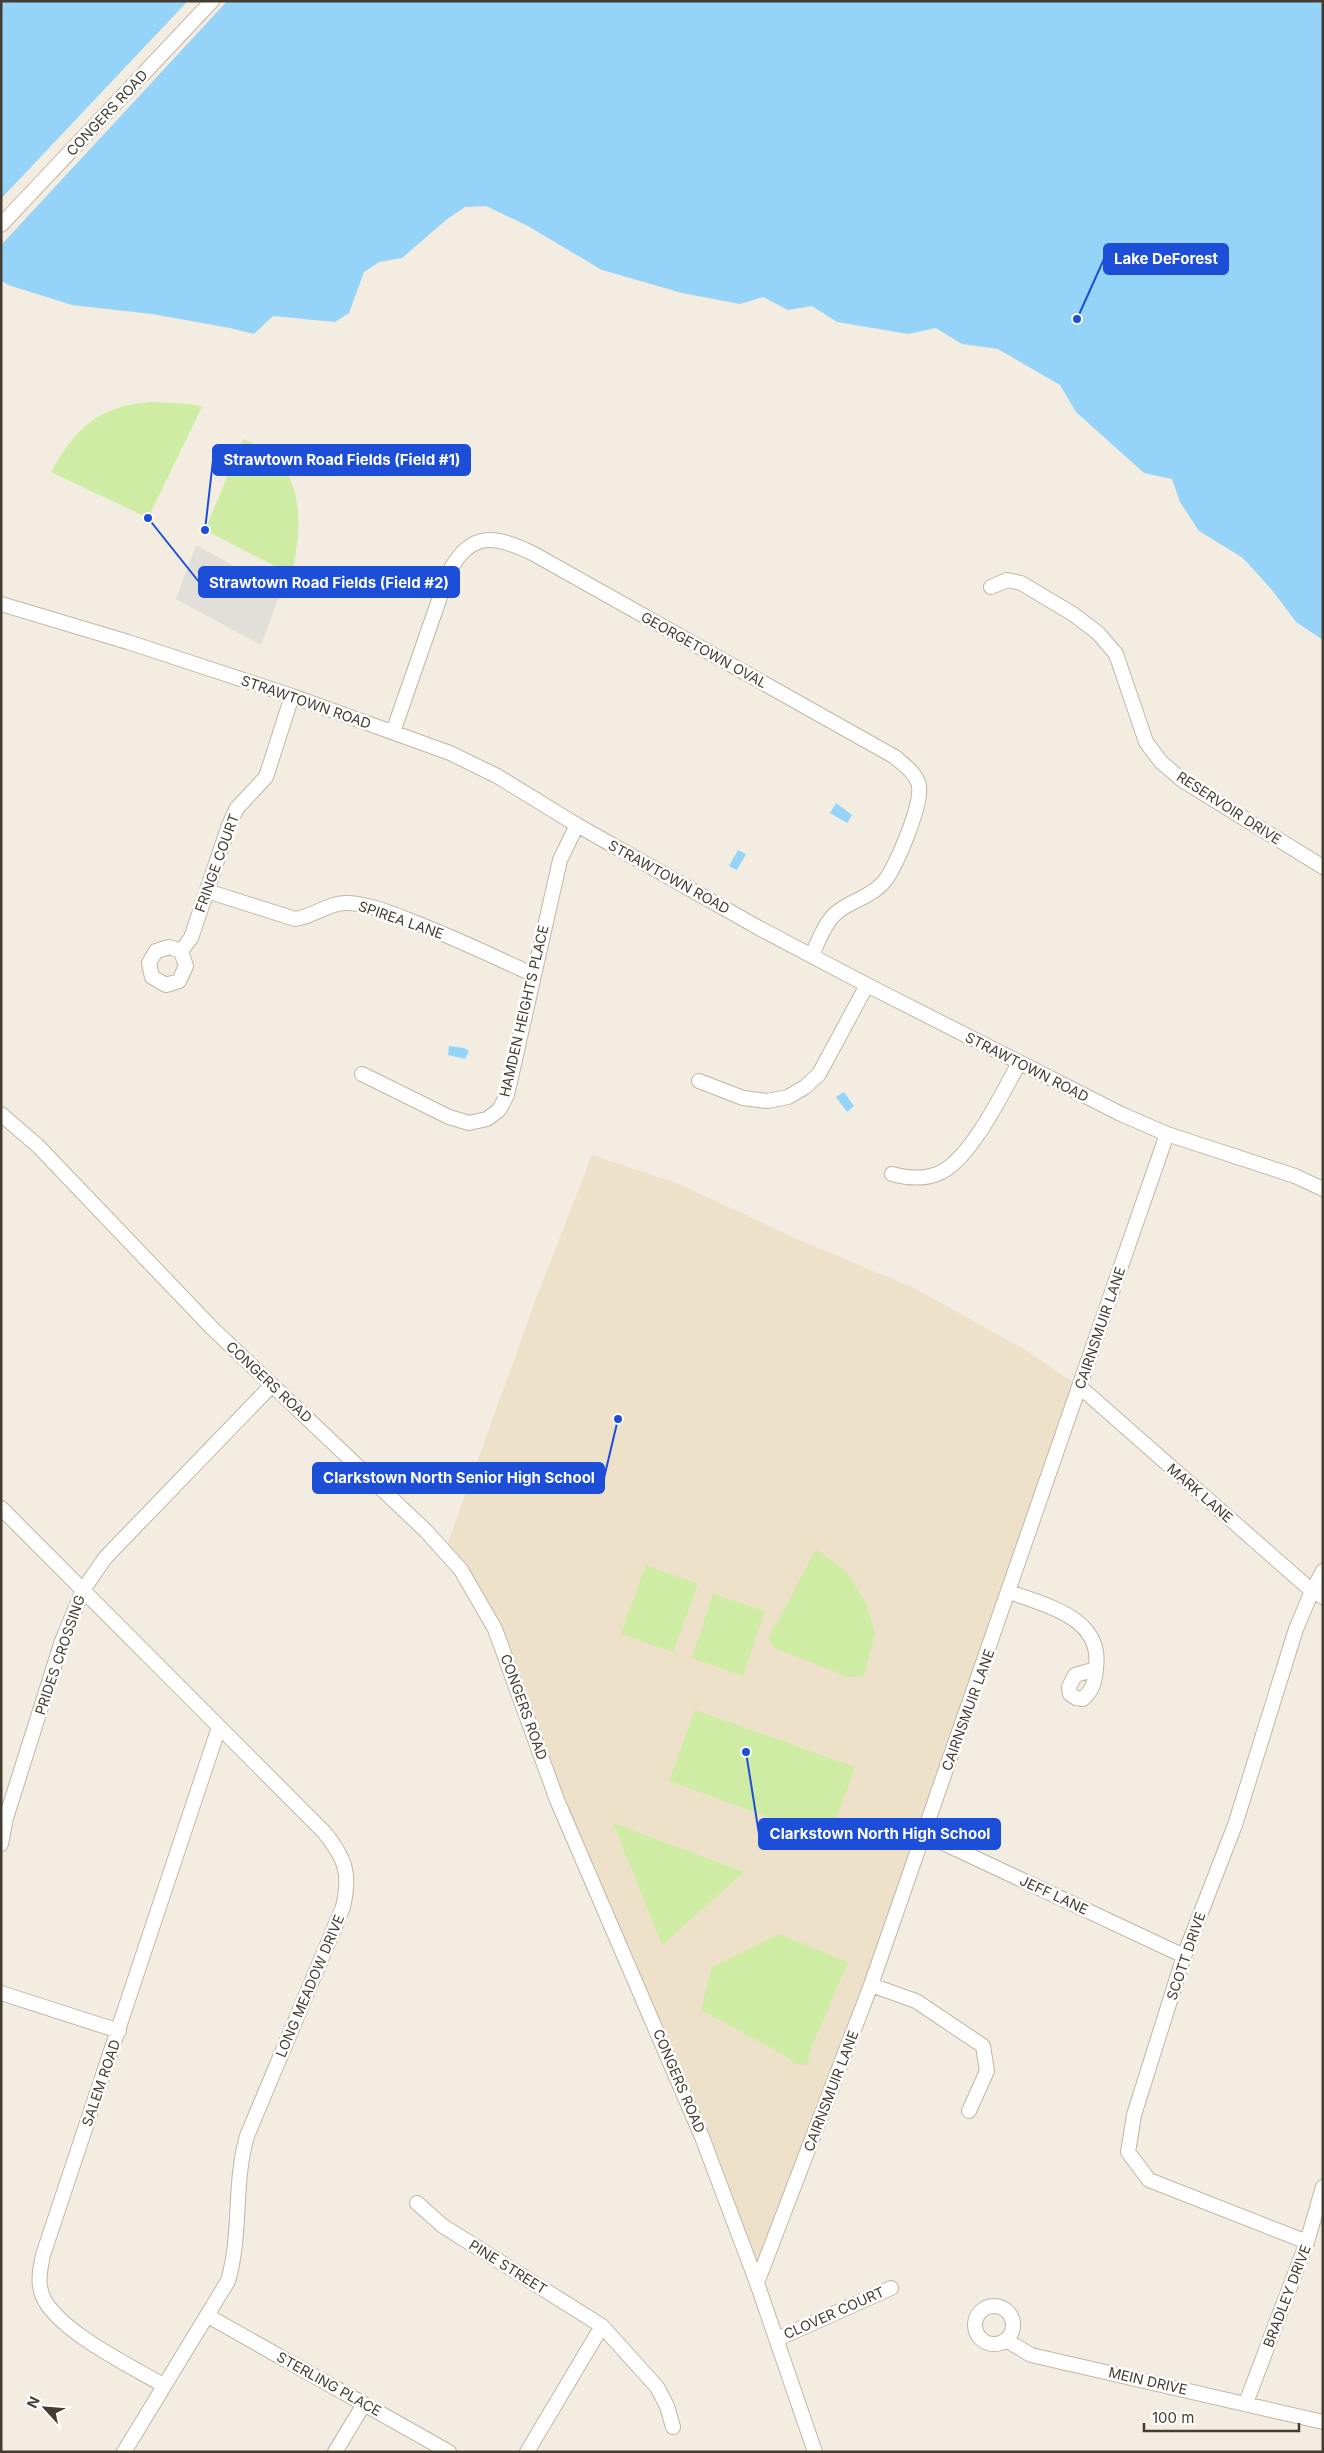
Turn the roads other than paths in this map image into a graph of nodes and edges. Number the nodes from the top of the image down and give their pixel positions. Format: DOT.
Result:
graph roads {
  1 [pos="212,1"];
  2 [pos="1,226"];
  3 [pos="991,587"];
  4 [pos="1,604"];
  5 [pos="292,696"];
  6 [pos="393,732"];
  7 [pos="577,825"];
  8 [pos="1323,867"];
  9 [pos="207,891"];
  10 [pos="181,951"];
  11 [pos="812,954"];
  12 [pos="534,975"];
  13 [pos="867,986"];
  14 [pos="1019,1063"];
  15 [pos="362,1074"];
  16 [pos="699,1081"];
  17 [pos="1,1114"];
  18 [pos="1167,1134"];
  19 [pos="892,1174"];
  20 [pos="1323,1189"];
  21 [pos="272,1385"];
  22 [pos="1080,1388"];
  23 [pos="1,1508"];
  24 [pos="1323,1571"];
  25 [pos="83,1590"];
  26 [pos="1010,1592"];
  27 [pos="1317,1594"];
  28 [pos="1096,1669"];
  29 [pos="219,1727"];
  30 [pos="924,1834"];
  31 [pos="1,1844"];
  32 [pos="1184,1956"];
  33 [pos="871,1985"];
  34 [pos="1,1993"];
  35 [pos="119,2031"];
  36 [pos="969,2111"];
  37 [pos="1323,2188"];
  38 [pos="417,2203"];
  39 [pos="1307,2242"];
  40 [pos="757,2283"];
  41 [pos="891,2288"];
  42 [pos="208,2316"];
  43 [pos="602,2326"];
  44 [pos="777,2339"];
  45 [pos="1006,2340"];
  46 [pos="163,2385"];
  47 [pos="1246,2403"];
  48 [pos="364,2404"];
  49 [pos="1323,2422"];
  50 [pos="673,2427"];
  51 [pos="124,2452"];
  52 [pos="335,2452"];
  53 [pos="449,2452"];
  54 [pos="527,2452"];
  55 [pos="815,2452"];
  1 -- 2 [label="street, CONGERS ROAD"];
  3 -- 8 [label="street, RESERVOIR DRIVE"];
  4 -- 5 [label="street, STRAWTOWN ROAD"];
  5 -- 6 [label="street, STRAWTOWN ROAD"];
  5 -- 9 [label="street, FRINGE COURT"];
  6 -- 7 [label="street, STRAWTOWN ROAD"];
  6 -- 11 [label="street, GEORGETOWN OVAL"];
  7 -- 11 [label="street, STRAWTOWN ROAD"];
  7 -- 12 [label="street, HAMDEN HEIGHTS PLACE"];
  9 -- 10 [label="street, FRINGE COURT"];
  9 -- 12 [label="street, SPIREA LANE"];
  11 -- 13 [label="street, STRAWTOWN ROAD"];
  12 -- 15 [label="street, HAMDEN HEIGHTS PLACE"];
  13 -- 14 [label="street, STRAWTOWN ROAD"];
  13 -- 16 [label="street"];
  14 -- 18 [label="street, STRAWTOWN ROAD"];
  14 -- 19 [label="street"];
  17 -- 21 [label="street, CONGERS ROAD"];
  18 -- 20 [label="street, STRAWTOWN ROAD"];
  18 -- 22 [label="street, CAIRNSMUIR LANE"];
  21 -- 25 [label="street, PRIDES CROSSING"];
  21 -- 40 [label="street, CONGERS ROAD"];
  22 -- 26 [label="street, CAIRNSMUIR LANE"];
  22 -- 27 [label="street, MARK LANE"];
  23 -- 25 [label="street, LONG MEADOW DRIVE"];
  24 -- 27 [label="street, SCOTT DRIVE"];
  25 -- 29 [label="street, LONG MEADOW DRIVE"];
  25 -- 31 [label="street, PRIDES CROSSING"];
  26 -- 28 [label="street"];
  26 -- 30 [label="street, CAIRNSMUIR LANE"];
  27 -- 32 [label="street, SCOTT DRIVE"];
  29 -- 35 [label="street, SALEM ROAD"];
  29 -- 42 [label="street, LONG MEADOW DRIVE"];
  30 -- 32 [label="street, JEFF LANE"];
  30 -- 33 [label="street, CAIRNSMUIR LANE"];
  32 -- 39 [label="street, SCOTT DRIVE"];
  33 -- 36 [label="street"];
  33 -- 40 [label="street, CAIRNSMUIR LANE"];
  34 -- 35 [label="street"];
  35 -- 46 [label="street, SALEM ROAD"];
  37 -- 39 [label="street, BRADLEY DRIVE"];
  38 -- 43 [label="street, PINE STREET"];
  39 -- 47 [label="street, BRADLEY DRIVE"];
  40 -- 44 [label="street, CONGERS ROAD"];
  41 -- 44 [label="street, CLOVER COURT"];
  42 -- 46 [label="street, LONG MEADOW DRIVE"];
  42 -- 48 [label="street, STERLING PLACE"];
  43 -- 50 [label="street, PINE STREET"];
  43 -- 54 [label="street"];
  44 -- 55 [label="street, CONGERS ROAD"];
  45 -- 47 [label="street, MEIN DRIVE"];
  46 -- 51 [label="street, LONG MEADOW DRIVE"];
  47 -- 49 [label="street, MEIN DRIVE"];
  48 -- 52 [label="street"];
  48 -- 53 [label="street, STERLING PLACE"];
}
